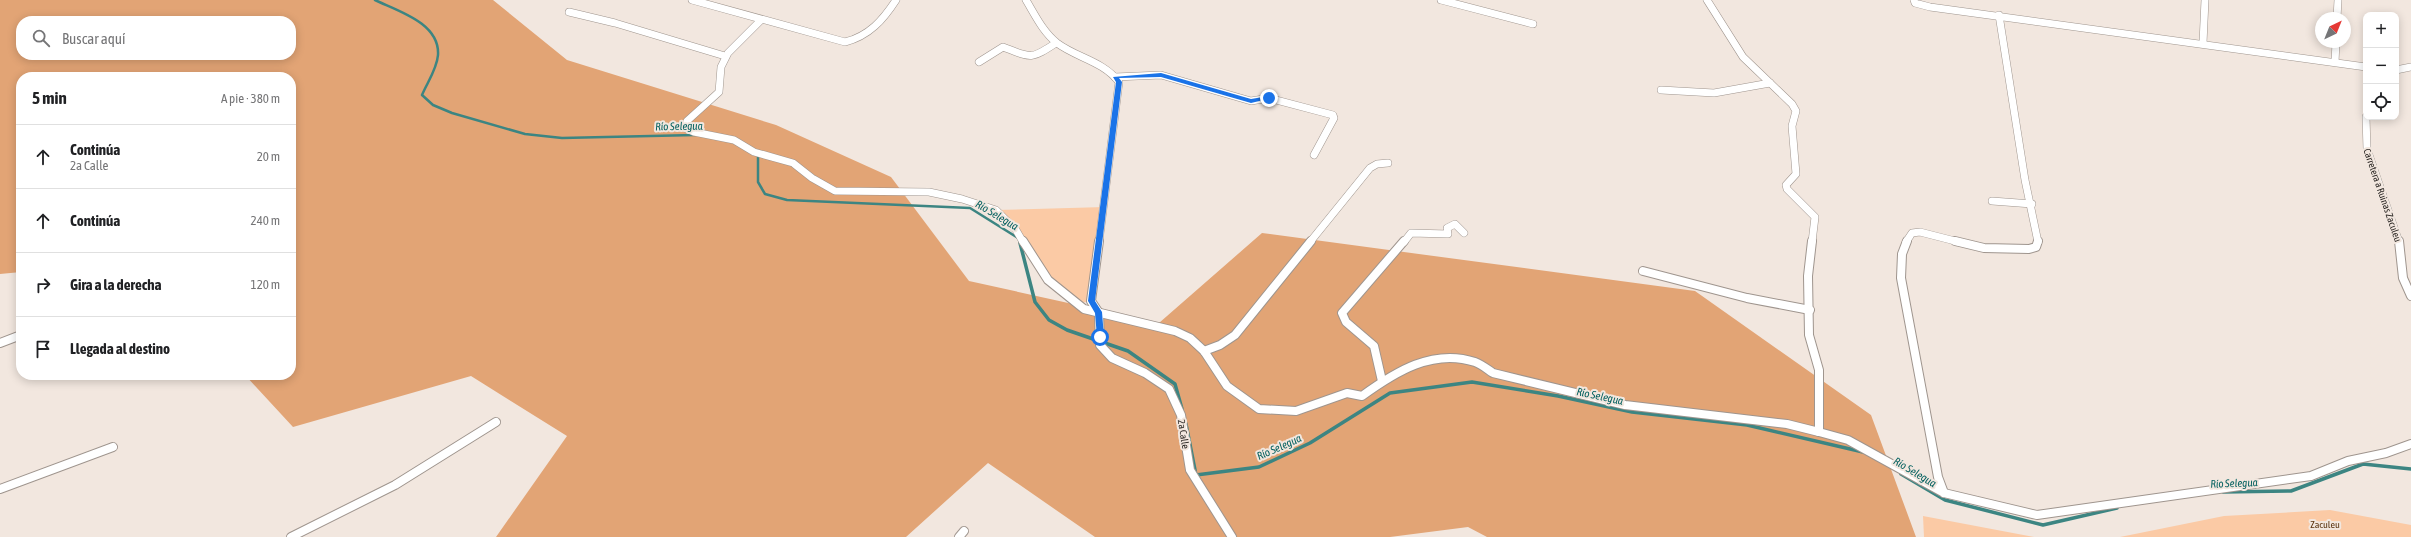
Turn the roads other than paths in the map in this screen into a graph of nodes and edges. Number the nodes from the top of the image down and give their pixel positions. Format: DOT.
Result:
graph roads {
  1 [pos="692,0"];
  2 [pos="896,0"];
  3 [pos="1026,0"];
  4 [pos="1441,0"];
  5 [pos="1707,0"];
  6 [pos="1914,0"];
  7 [pos="2205,0"];
  8 [pos="2338,0"];
  9 [pos="569,12"];
  10 [pos="2337,12"];
  11 [pos="1999,15"];
  12 [pos="761,20"];
  13 [pos="1534,24"];
  14 [pos="1056,43"];
  15 [pos="2203,44"];
  16 [pos="2336,48"];
  17 [pos="725,56"];
  18 [pos="979,62"];
  19 [pos="2335,62"];
  20 [pos="2363,67"];
  21 [pos="2411,68"];
  22 [pos="2399,70"];
  23 [pos="1116,77"];
  24 [pos="1770,83"];
  25 [pos="1661,90"];
  26 [pos="2366,120"];
  27 [pos="1314,155"];
  28 [pos="1388,163"];
  29 [pos="1992,202"];
  30 [pos="2032,204"];
  31 [pos="1464,233"];
  32 [pos="1643,271"];
  33 [pos="2411,296"];
  34 [pos="1810,310"];
  35 [pos="1099,312"];
  36 [pos="16,337"];
  37 [pos="0,344"];
  38 [pos="1204,351"];
  39 [pos="1382,381"];
  40 [pos="496,422"];
  41 [pos="1819,432"];
  42 [pos="2411,444"];
  43 [pos="113,447"];
  44 [pos="0,488"];
  45 [pos="1944,493"];
  46 [pos="291,537"];
  47 [pos="1232,537"];
  1 -- 12 [label="street"];
  2 -- 12 [label="street"];
  3 -- 14 [label="street"];
  4 -- 13 [label="street"];
  5 -- 24 [label="street"];
  6 -- 11 [label="street"];
  7 -- 15 [label="street"];
  8 -- 10 [label="street"];
  9 -- 17 [label="street"];
  11 -- 15 [label="street"];
  11 -- 30 [label="street"];
  12 -- 17 [label="street"];
  14 -- 18 [label="street"];
  14 -- 23 [label="street"];
  15 -- 19 [label="street"];
  16 -- 19 [label="street"];
  17 -- 35 [label="street"];
  19 -- 20 [label="street"];
  21 -- 22 [label="street"];
  23 -- 27 [label="street"];
  23 -- 35 [label="street"];
  24 -- 25 [label="street"];
  24 -- 34 [label="street"];
  26 -- 33 [label="street, Carretera a Ruinas Zaculeu"];
  28 -- 38 [label="street"];
  29 -- 30 [label="street"];
  30 -- 45 [label="street"];
  31 -- 39 [label="street"];
  32 -- 34 [label="street"];
  34 -- 41 [label="street"];
  35 -- 38 [label="street"];
  35 -- 47 [label="street, 2a Calle"];
  36 -- 37 [label="street"];
  38 -- 39 [label="street"];
  39 -- 41 [label="street"];
  40 -- 46 [label="street"];
  41 -- 45 [label="street"];
  42 -- 45 [label="street"];
  43 -- 44 [label="street"];
}
